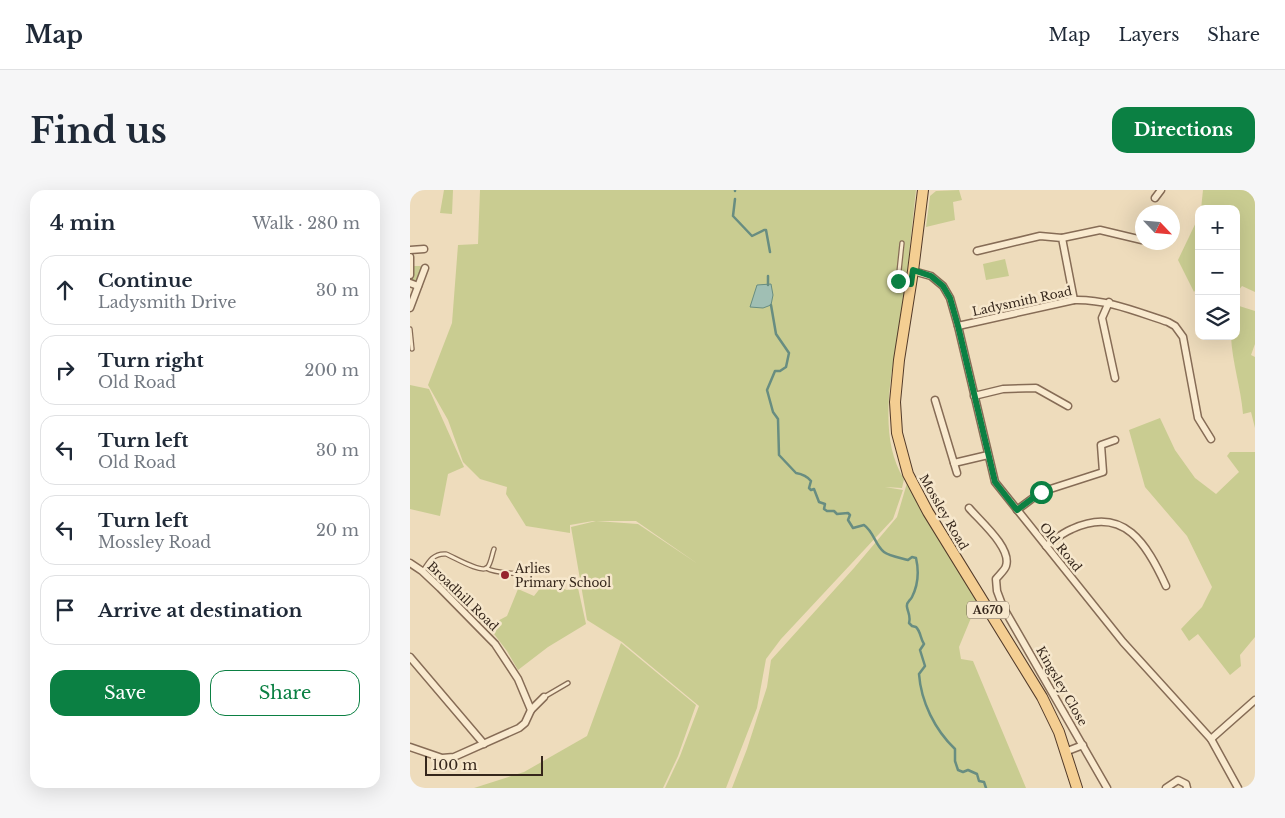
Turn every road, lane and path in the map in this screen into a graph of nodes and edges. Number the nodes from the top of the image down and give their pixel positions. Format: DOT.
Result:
graph roads {
  1 [pos="923,190"];
  2 [pos="1161,190"];
  3 [pos="1155,198"];
  4 [pos="1062,238"];
  5 [pos="1135,238"];
  6 [pos="902,243"];
  7 [pos="424,249"];
  8 [pos="410,250"];
  9 [pos="976,251"];
  10 [pos="410,257"];
  11 [pos="425,268"];
  12 [pos="913,270"];
  13 [pos="410,275"];
  14 [pos="410,283"];
  15 [pos="911,284"];
  16 [pos="418,286"];
  17 [pos="1074,300"];
  18 [pos="1108,302"];
  19 [pos="410,308"];
  20 [pos="958,326"];
  21 [pos="410,328"];
  22 [pos="412,349"];
  23 [pos="1115,378"];
  24 [pos="974,396"];
  25 [pos="935,400"];
  26 [pos="1068,406"];
  27 [pos="1211,439"];
  28 [pos="1115,440"];
  29 [pos="988,456"];
  30 [pos="954,463"];
  31 [pos="957,473"];
  32 [pos="968,508"];
  33 [pos="1017,510"];
  34 [pos="1046,546"];
  35 [pos="494,549"];
  36 [pos="410,563"];
  37 [pos="486,568"];
  38 [pos="422,571"];
  39 [pos="520,574"];
  40 [pos="1166,586"];
  41 [pos="1021,637"];
  42 [pos="1009,644"];
  43 [pos="410,657"];
  44 [pos="568,683"];
  45 [pos="544,697"];
  46 [pos="1255,700"];
  47 [pos="531,710"];
  48 [pos="1211,739"];
  49 [pos="484,744"];
  50 [pos="1083,745"];
  51 [pos="410,747"];
  52 [pos="1065,752"];
  53 [pos="1077,788"];
  54 [pos="1108,788"];
  55 [pos="1166,788"];
  56 [pos="1188,788"];
  57 [pos="1238,788"];
  1 -- 12 [label="main road, Mossley Road / A670"];
  2 -- 3 [label="street"];
  4 -- 5 [label="street"];
  4 -- 9 [label="street"];
  4 -- 17 [label="street"];
  6 -- 15 [label="lane"];
  7 -- 8 [label="street"];
  10 -- 13 [label="street"];
  11 -- 16 [label="street"];
  12 -- 15 [label="main road, Mossley Road / A670"];
  12 -- 20 [label="street, Old Road"];
  14 -- 16 [label="street"];
  15 -- 42 [label="main road, Mossley Road / A670"];
  16 -- 19 [label="street"];
  17 -- 18 [label="street, Ladysmith Road"];
  17 -- 20 [label="street, Ladysmith Road"];
  18 -- 23 [label="street"];
  18 -- 27 [label="street, Ladysmith Road"];
  20 -- 24 [label="street, Old Road"];
  21 -- 22 [label="lane"];
  24 -- 26 [label="street"];
  24 -- 29 [label="street, Old Road"];
  25 -- 30 [label="street"];
  28 -- 33 [label="street"];
  29 -- 30 [label="street"];
  29 -- 33 [label="street, Old Road"];
  30 -- 31 [label="street"];
  32 -- 41 [label="street, Kingsley Close"];
  33 -- 34 [label="street, Old Road"];
  34 -- 40 [label="street"];
  34 -- 48 [label="street, Old Road"];
  35 -- 37 [label="lane"];
  36 -- 38 [label="street, Broadhill Road"];
  37 -- 38 [label="lane"];
  37 -- 39 [label="lane"];
  38 -- 47 [label="street, Broadhill Road"];
  41 -- 42 [label="street, Kingsley Close"];
  41 -- 50 [label="street, Kingsley Close"];
  42 -- 52 [label="main road, Mossley Road / A670"];
  43 -- 49 [label="street"];
  44 -- 45 [label="lane"];
  45 -- 47 [label="street"];
  46 -- 48 [label="street"];
  47 -- 49 [label="street"];
  48 -- 57 [label="street, Old Road"];
  49 -- 51 [label="street"];
  50 -- 52 [label="street, Kingsley Close"];
  50 -- 54 [label="street, Kingsley Close"];
  52 -- 53 [label="main road, Mossley Road / A670"];
  55 -- 56 [label="street"];
}
